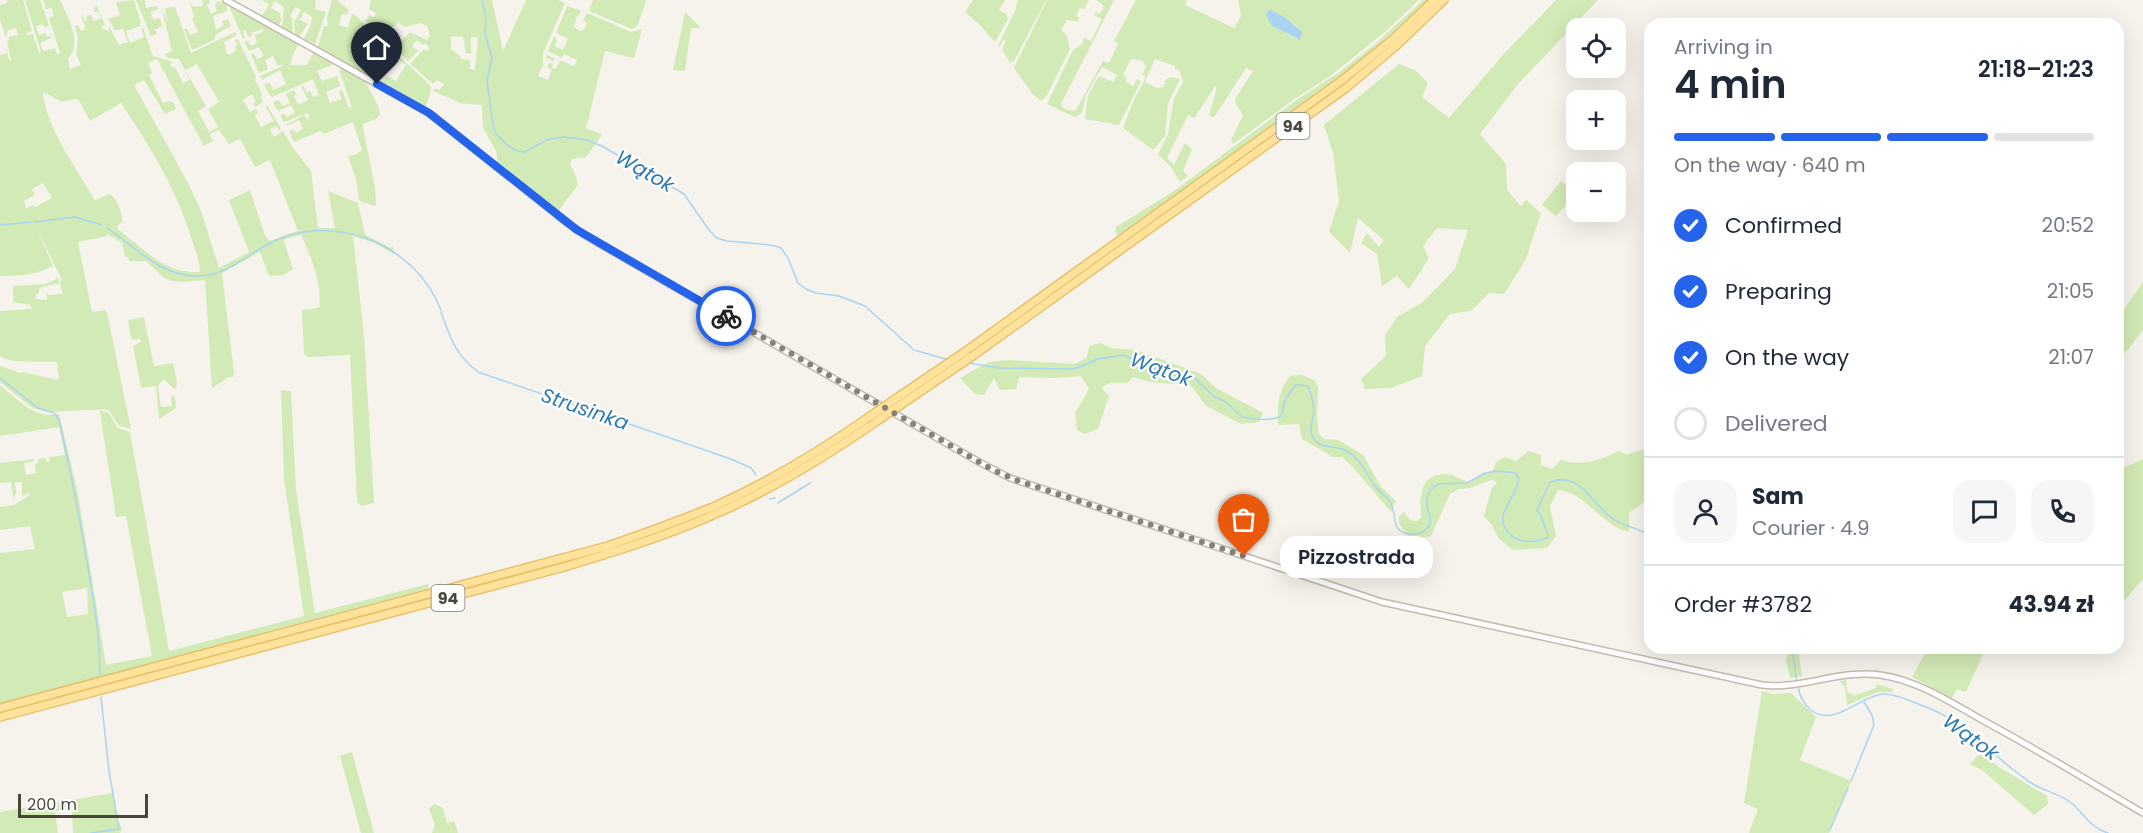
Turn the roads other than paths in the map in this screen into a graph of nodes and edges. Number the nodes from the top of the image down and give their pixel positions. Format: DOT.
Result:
graph roads {
  1 [pos="226,0"];
  2 [pos="1434,0"];
  3 [pos="1444,0"];
  4 [pos="1113,251"];
  5 [pos="0,708"];
  6 [pos="0,717"];
  7 [pos="2143,813"];
  1 -- 7 [label="street"];
  2 -- 4 [label="main road, 94"];
  3 -- 4 [label="main road, 94"];
  4 -- 5 [label="main road, 94, bridge"];
  4 -- 6 [label="main road, 94, bridge"];
}
